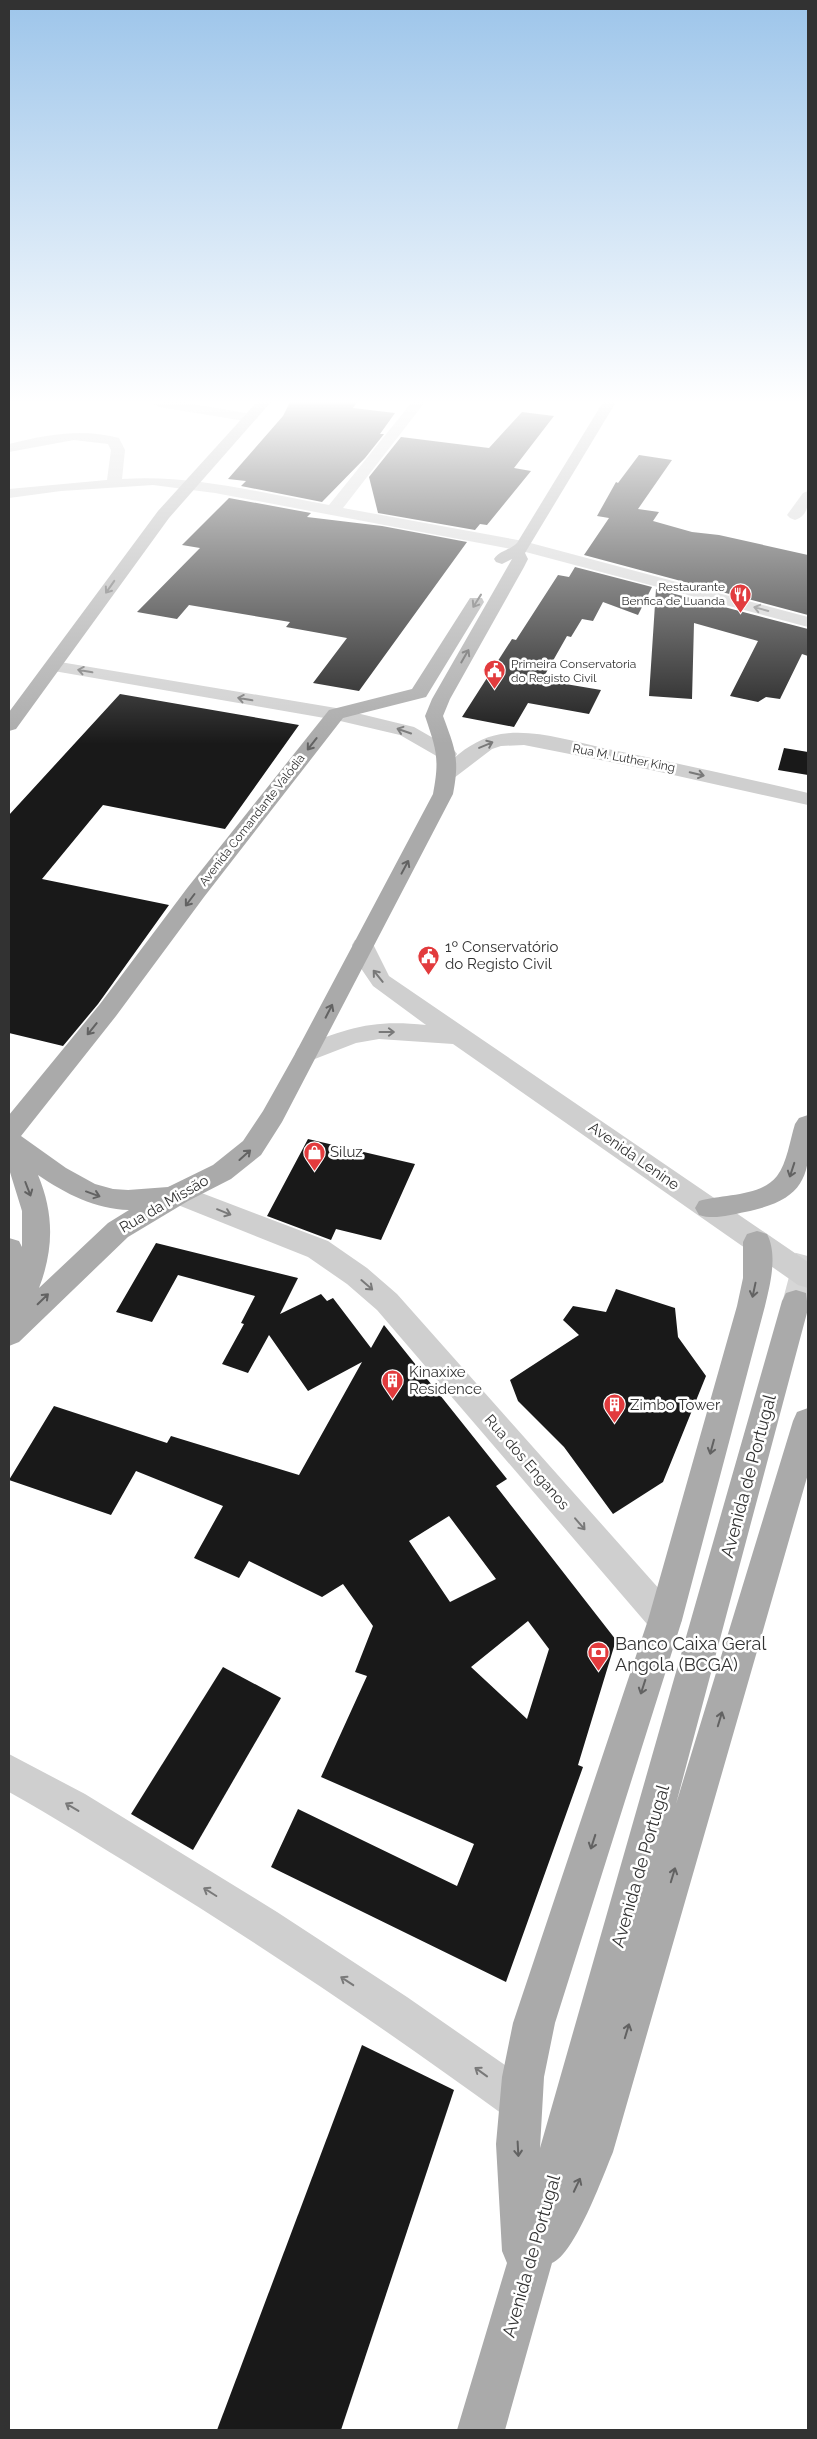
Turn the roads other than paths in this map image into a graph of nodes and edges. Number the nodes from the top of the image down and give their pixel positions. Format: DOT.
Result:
graph roads {
  1 [pos="163,516"];
  2 [pos="361,516"];
  3 [pos="540,516"];
  4 [pos="520,549"];
  5 [pos="808,622"];
  6 [pos="54,666"];
  7 [pos="336,714"];
  8 [pos="9,725"];
  9 [pos="447,764"];
  10 [pos="808,799"];
  11 [pos="363,945"];
  12 [pos="459,1036"];
  13 [pos="307,1054"];
  14 [pos="808,1124"];
  15 [pos="10,1138"];
  16 [pos="178,1194"];
  17 [pos="709,1208"];
  18 [pos="767,1248"];
  19 [pos="9,1249"];
  20 [pos="802,1289"];
  21 [pos="11,1321"];
  22 [pos="808,1421"];
  23 [pos="665,1620"];
  24 [pos="9,1772"];
  25 [pos="520,2101"];
  26 [pos="527,2273"];
  27 [pos="481,2430"];
  1 -- 6 [label="main road, one-way"];
  2 -- 4 [label="street"];
  3 -- 4 [label="main road"];
  5 -- 4 [label="street, one-way"];
  4 -- 7 [label="main road, one-way"];
  9 -- 4 [label="main road, one-way"];
  7 -- 6 [label="street, one-way"];
  6 -- 8 [label="main road"];
  9 -- 7 [label="street, one-way"];
  7 -- 15 [label="main road, Avenida Comandante Valódia, one-way"];
  9 -- 10 [label="street, Rua M. Luther King, one-way"];
  11 -- 9 [label="main road, one-way"];
  12 -- 11 [label="street, Avenida Lenine, one-way"];
  13 -- 11 [label="main road, one-way"];
  13 -- 12 [label="street, Avenida Lenine, one-way"];
  12 -- 17 [label="street, Avenida Lenine"];
  16 -- 13 [label="main road, Rua da Missão, one-way"];
  14 -- 17 [label="main road, one-way"];
  15 -- 16 [label="main road, one-way"];
  15 -- 21 [label="main road, one-way"];
  21 -- 16 [label="main road, Rua da Missão, one-way"];
  16 -- 23 [label="street, Rua dos Enganos, one-way"];
  17 -- 18 [label="street, Avenida Lenine"];
  18 -- 20 [label="street, Avenida Lenine"];
  18 -- 23 [label="main road, one-way"];
  19 -- 21 [label="main road"];
  20 -- 26 [label="main road, Avenida de Portugal"];
  26 -- 22 [label="main road, one-way"];
  23 -- 25 [label="main road, one-way"];
  25 -- 24 [label="street, one-way"];
  25 -- 26 [label="main road, one-way"];
  26 -- 27 [label="main road, Avenida de Portugal"];
}
